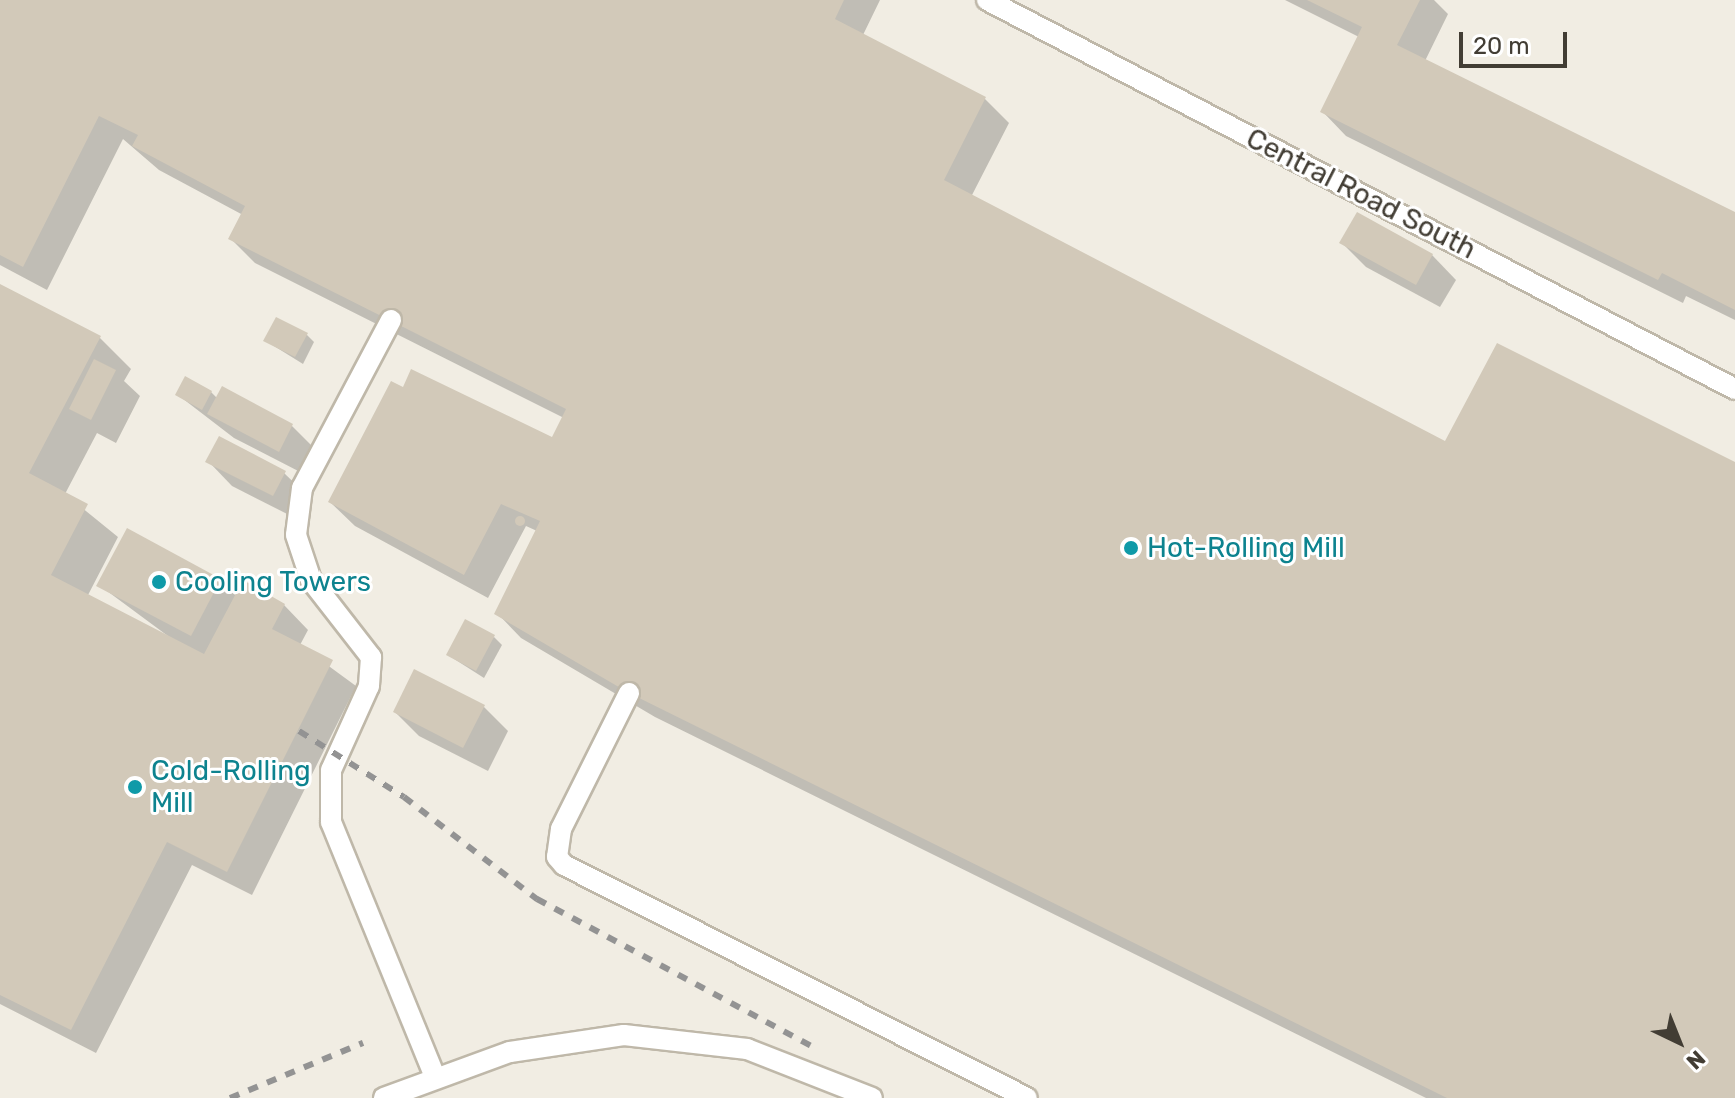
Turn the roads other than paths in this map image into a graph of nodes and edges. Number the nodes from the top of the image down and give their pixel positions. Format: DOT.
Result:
graph roads {
  1 [pos="990,1"];
  2 [pos="391,320"];
  3 [pos="1735,389"];
  4 [pos="629,693"];
  5 [pos="435,1077"];
  6 [pos="384,1098"];
  7 [pos="872,1098"];
  8 [pos="1027,1098"];
  1 -- 3 [label="lane, Central Road South"];
  2 -- 5 [label="lane"];
  4 -- 8 [label="lane"];
  5 -- 6 [label="lane"];
  5 -- 7 [label="lane"];
}
